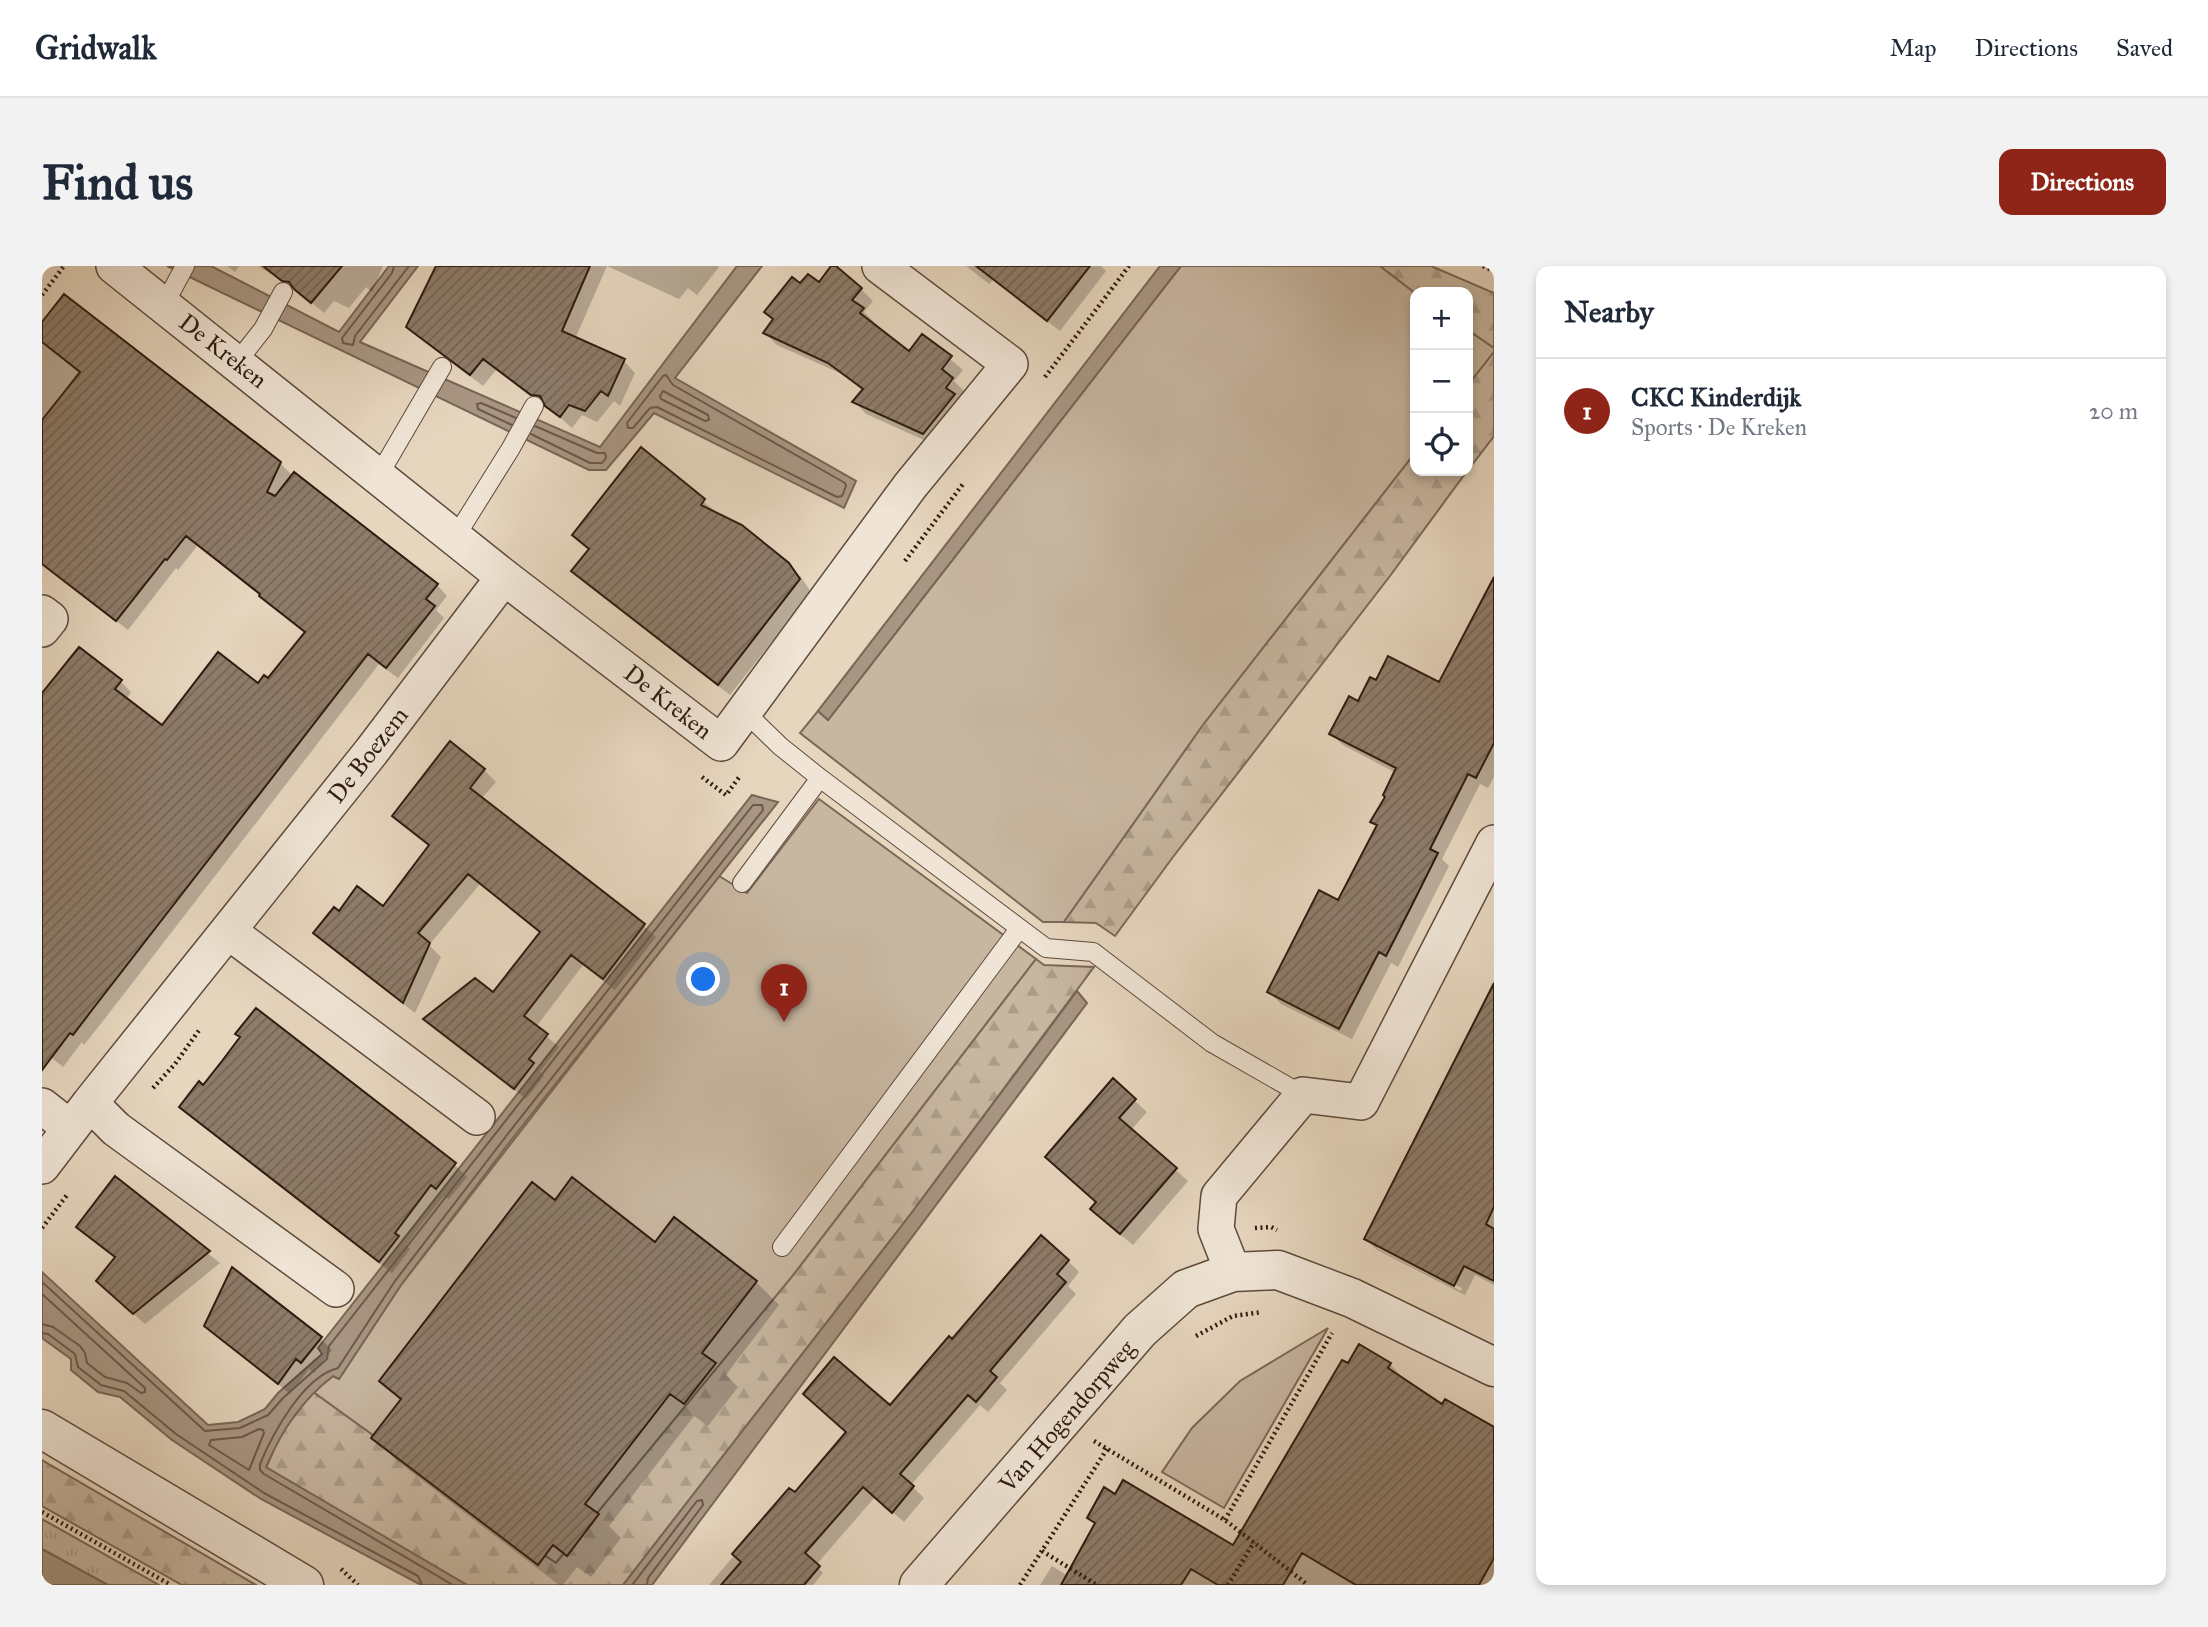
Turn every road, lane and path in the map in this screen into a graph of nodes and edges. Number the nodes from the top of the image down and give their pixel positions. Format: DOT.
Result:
graph roads {
  1 [pos="64,266"];
  2 [pos="114,266"];
  3 [pos="880,266"];
  4 [pos="1483,266"];
  5 [pos="1494,271"];
  6 [pos="176,284"];
  7 [pos="283,292"];
  8 [pos="42,295"];
  9 [pos="237,362"];
  10 [pos="442,367"];
  11 [pos="534,406"];
  12 [pos="379,475"];
  13 [pos="456,536"];
  14 [pos="504,577"];
  15 [pos="42,613"];
  16 [pos="42,629"];
  17 [pos="744,711"];
  18 [pos="820,778"];
  19 [pos="1494,843"];
  20 [pos="742,883"];
  21 [pos="1019,929"];
  22 [pos="228,931"];
  23 [pos="1303,1095"];
  24 [pos="42,1106"];
  25 [pos="80,1115"];
  26 [pos="477,1117"];
  27 [pos="42,1166"];
  28 [pos="782,1247"];
  29 [pos="1233,1272"];
  30 [pos="336,1289"];
  31 [pos="1352,1298"];
  32 [pos="1271,1311"];
  33 [pos="1189,1340"];
  34 [pos="1494,1367"];
  35 [pos="42,1429"];
  36 [pos="1101,1431"];
  37 [pos="1107,1449"];
  38 [pos="42,1512"];
  39 [pos="1225,1520"];
  40 [pos="1254,1542"];
  41 [pos="1041,1551"];
  42 [pos="171,1585"];
  43 [pos="304,1585"];
  44 [pos="919,1585"];
  45 [pos="1020,1585"];
  46 [pos="1097,1585"];
  47 [pos="1228,1585"];
  48 [pos="1308,1585"];
  1 -- 8 [label="path"];
  2 -- 6 [label="street, De Kreken"];
  3 -- 17 [label="street, De Kreken"];
  4 -- 5 [label="path"];
  6 -- 9 [label="street, De Kreken"];
  7 -- 9 [label="lane"];
  9 -- 12 [label="street, De Kreken"];
  10 -- 12 [label="lane"];
  11 -- 13 [label="lane"];
  12 -- 13 [label="street, De Kreken"];
  13 -- 14 [label="street, De Kreken"];
  14 -- 17 [label="street, De Kreken"];
  14 -- 22 [label="street, De Boezem"];
  15 -- 16 [label="street"];
  17 -- 18 [label="lane"];
  18 -- 20 [label="lane"];
  18 -- 21 [label="lane"];
  19 -- 23 [label="street"];
  21 -- 23 [label="lane"];
  21 -- 28 [label="lane"];
  22 -- 25 [label="street, De Boezem"];
  22 -- 26 [label="street"];
  23 -- 29 [label="street"];
  24 -- 25 [label="street"];
  25 -- 27 [label="street"];
  25 -- 30 [label="street"];
  29 -- 31 [label="street, Van Hogendorpweg"];
  29 -- 44 [label="street, Van Hogendorpweg"];
  31 -- 34 [label="street, Van Hogendorpweg"];
  31 -- 39 [label="path"];
  32 -- 33 [label="path"];
  35 -- 43 [label="street"];
  36 -- 37 [label="path"];
  37 -- 39 [label="path"];
  37 -- 41 [label="path"];
  38 -- 42 [label="path"];
  39 -- 40 [label="path"];
  40 -- 47 [label="path"];
  40 -- 48 [label="path"];
  41 -- 45 [label="path"];
  41 -- 46 [label="path"];
}
